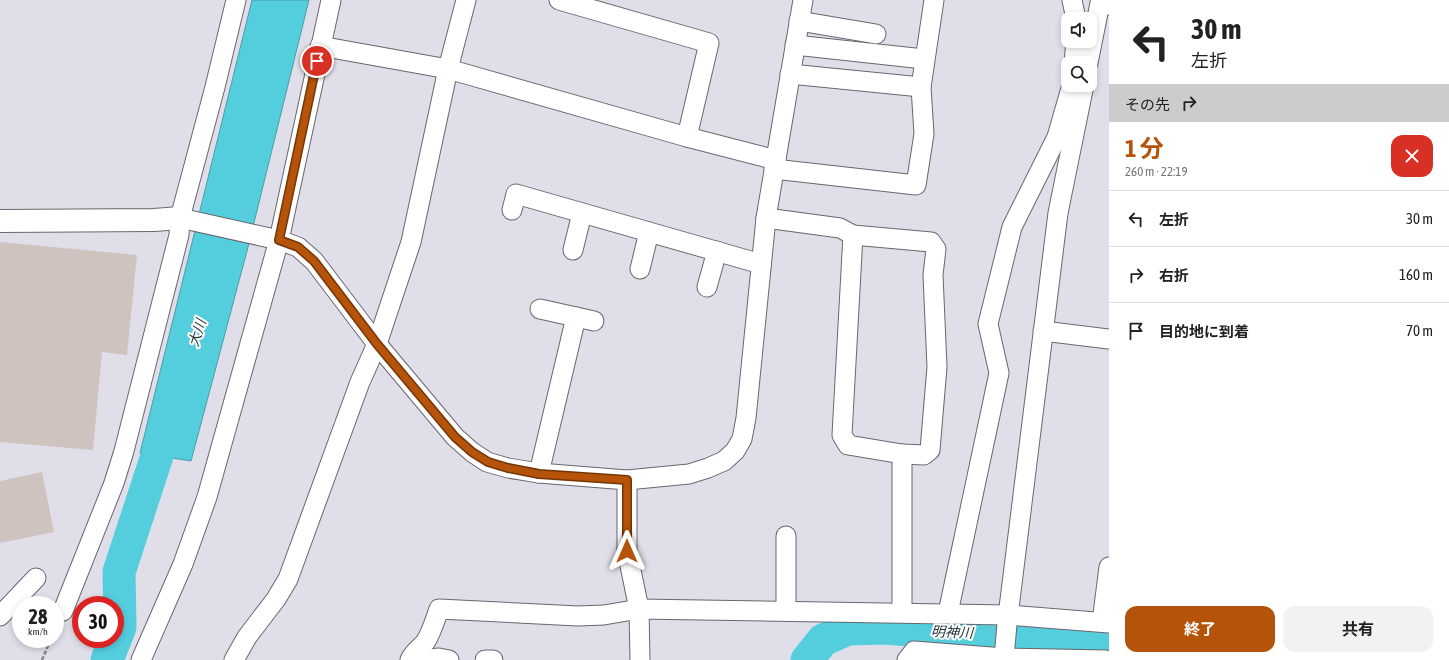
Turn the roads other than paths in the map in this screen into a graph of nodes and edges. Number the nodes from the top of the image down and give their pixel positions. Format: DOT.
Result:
graph roads {
  1 [pos="236,0"];
  2 [pos="331,0"];
  3 [pos="466,0"];
  4 [pos="559,0"];
  5 [pos="803,0"];
  6 [pos="934,0"];
  7 [pos="1072,0"];
  8 [pos="1109,5"];
  9 [pos="1075,12"];
  10 [pos="799,21"];
  11 [pos="876,34"];
  12 [pos="795,45"];
  13 [pos="320,46"];
  14 [pos="1089,56"];
  15 [pos="924,59"];
  16 [pos="448,69"];
  17 [pos="790,74"];
  18 [pos="921,87"];
  19 [pos="1070,92"];
  20 [pos="1083,92"];
  21 [pos="687,137"];
  22 [pos="775,165"];
  23 [pos="512,210"];
  24 [pos="582,212"];
  25 [pos="766,218"];
  26 [pos="184,219"];
  27 [pos="0,221"];
  28 [pos="649,232"];
  29 [pos="853,234"];
  30 [pos="273,238"];
  31 [pos="573,250"];
  32 [pos="717,251"];
  33 [pos="761,264"];
  34 [pos="640,269"];
  35 [pos="707,286"];
  36 [pos="540,309"];
  37 [pos="1043,331"];
  38 [pos="1109,339"];
  39 [pos="377,344"];
  40 [pos="902,454"];
  41 [pos="539,474"];
  42 [pos="627,480"];
  43 [pos="786,536"];
  44 [pos="1109,573"];
  45 [pos="36,578"];
  46 [pos="64,608"];
  47 [pos="639,609"];
  48 [pos="786,611"];
  49 [pos="902,612"];
  50 [pos="948,613"];
  51 [pos="0,616"];
  52 [pos="1008,619"];
  53 [pos="1105,623"];
  54 [pos="1004,653"];
  55 [pos="141,660"];
  56 [pos="234,660"];
  57 [pos="410,660"];
  58 [pos="424,660"];
  59 [pos="449,660"];
  60 [pos="485,660"];
  61 [pos="493,660"];
  62 [pos="640,660"];
  63 [pos="907,660"];
  64 [pos="1075,660"];
  65 [pos="1105,660"];
  1 -- 26 [label="street"];
  2 -- 13 [label="street"];
  3 -- 16 [label="street"];
  4 -- 21 [label="street"];
  5 -- 10 [label="street"];
  6 -- 15 [label="street"];
  7 -- 9 [label="street"];
  8 -- 14 [label="street"];
  10 -- 11 [label="street"];
  10 -- 12 [label="street"];
  12 -- 15 [label="street"];
  12 -- 17 [label="street"];
  13 -- 16 [label="street"];
  13 -- 30 [label="street"];
  15 -- 18 [label="street"];
  16 -- 21 [label="street"];
  16 -- 39 [label="street"];
  17 -- 18 [label="street"];
  17 -- 22 [label="street"];
  18 -- 22 [label="street"];
  19 -- 50 [label="street"];
  20 -- 37 [label="street"];
  21 -- 22 [label="street"];
  22 -- 25 [label="street"];
  23 -- 24 [label="street"];
  24 -- 28 [label="street"];
  24 -- 31 [label="street"];
  25 -- 29 [label="street"];
  25 -- 33 [label="street"];
  26 -- 27 [label="street"];
  26 -- 30 [label="street"];
  26 -- 46 [label="street"];
  28 -- 32 [label="street"];
  28 -- 34 [label="street"];
  29 -- 40 [label="street"];
  29 -- 40 [label="street"];
  30 -- 39 [label="street"];
  30 -- 55 [label="street"];
  32 -- 33 [label="street"];
  32 -- 35 [label="street"];
  33 -- 42 [label="street"];
  36 -- 41 [label="street"];
  37 -- 38 [label="street"];
  37 -- 52 [label="street"];
  39 -- 41 [label="street"];
  39 -- 56 [label="street"];
  40 -- 49 [label="street"];
  41 -- 42 [label="street"];
  42 -- 47 [label="street"];
  43 -- 48 [label="street"];
  44 -- 53 [label="street"];
  45 -- 51 [label="street"];
  47 -- 48 [label="street"];
  47 -- 57 [label="street"];
  47 -- 62 [label="street"];
  48 -- 49 [label="street"];
  49 -- 50 [label="street"];
  50 -- 52 [label="street"];
  52 -- 53 [label="street"];
  52 -- 54 [label="street"];
  54 -- 63 [label="street"];
  54 -- 64 [label="street"];
  58 -- 59 [label="street"];
  60 -- 61 [label="street"];
  64 -- 65 [label="street"];
}
